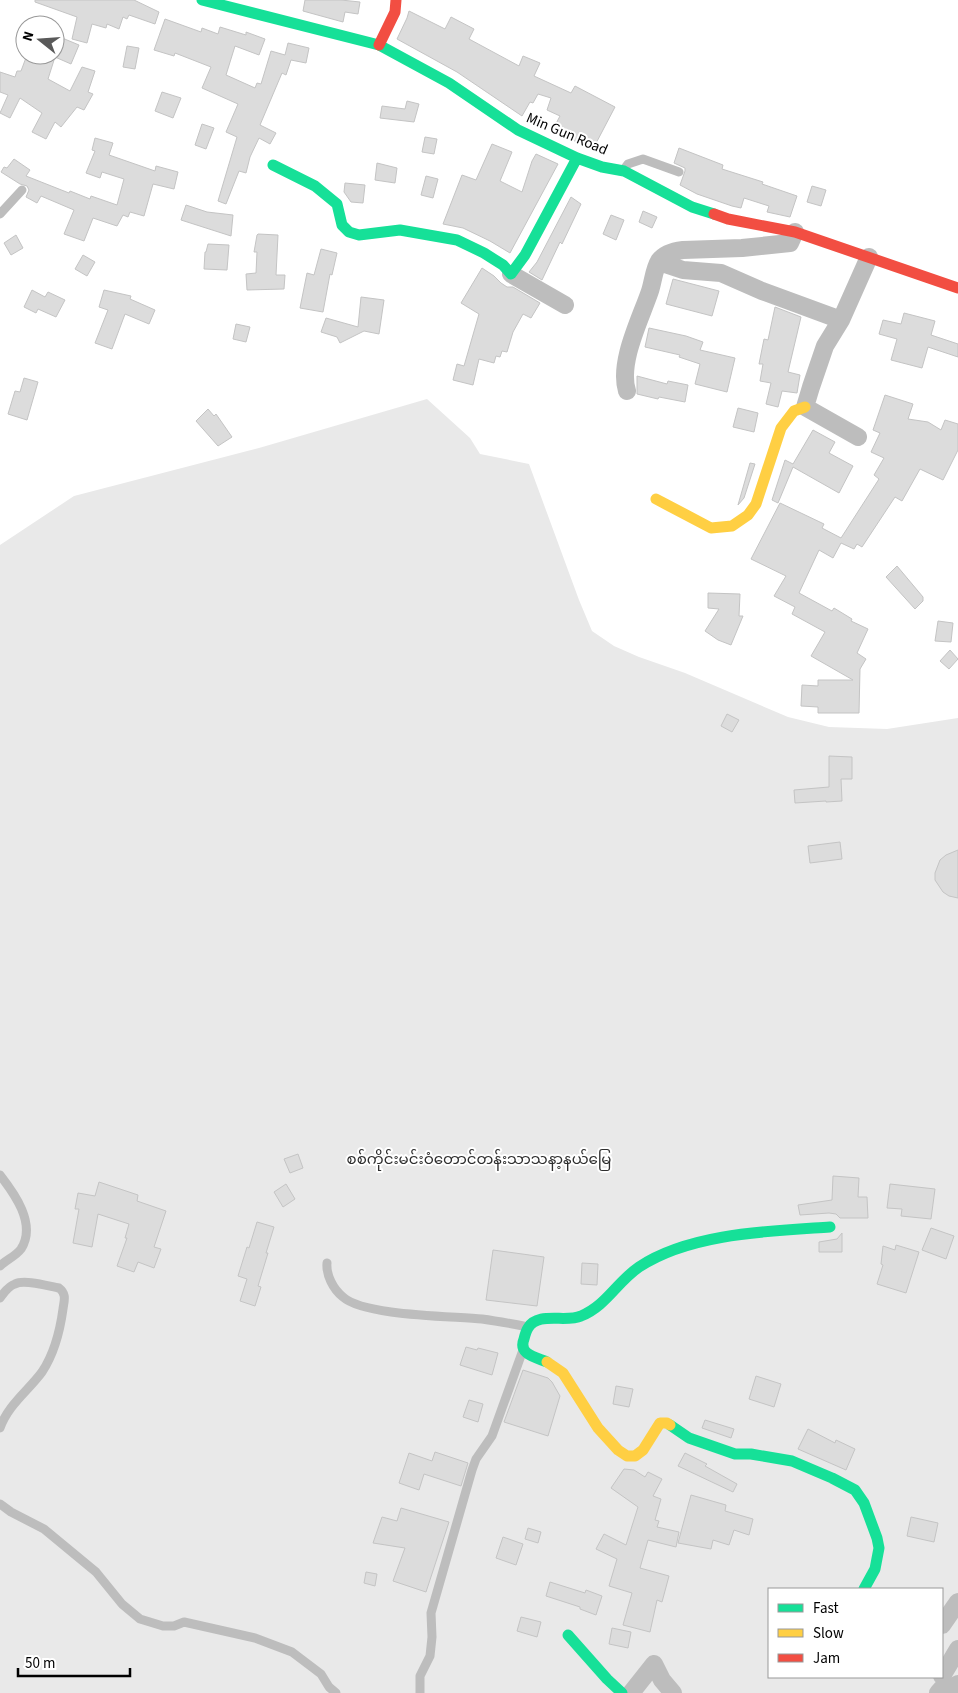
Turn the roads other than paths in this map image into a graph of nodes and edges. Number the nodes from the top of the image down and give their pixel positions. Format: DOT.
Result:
graph roads {
  1 [pos="202,0"];
  2 [pos="396,0"];
  3 [pos="229,4"];
  4 [pos="379,45"];
  5 [pos="577,158"];
  6 [pos="273,165"];
  7 [pos="624,171"];
  8 [pos="679,172"];
  9 [pos="22,190"];
  10 [pos="0,214"];
  11 [pos="795,232"];
  12 [pos="869,257"];
  13 [pos="659,262"];
  14 [pos="511,274"];
  15 [pos="958,288"];
  16 [pos="565,305"];
  17 [pos="841,320"];
  18 [pos="627,391"];
  19 [pos="805,408"];
  20 [pos="858,437"];
  21 [pos="656,499"];
  22 [pos="0,1175"];
  23 [pos="830,1227"];
  24 [pos="327,1263"];
  25 [pos="0,1266"];
  26 [pos="0,1298"];
  27 [pos="528,1327"];
  28 [pos="523,1349"];
  29 [pos="0,1428"];
  30 [pos="0,1504"];
  31 [pos="865,1588"];
  32 [pos="958,1602"];
  33 [pos="943,1624"];
  34 [pos="568,1635"];
  35 [pos="958,1649"];
  36 [pos="945,1683"];
  37 [pos="336,1693"];
  38 [pos="420,1693"];
  39 [pos="622,1693"];
  40 [pos="631,1693"];
  41 [pos="673,1693"];
  1 -- 3 [label="street, Min Gun Road"];
  2 -- 4 [label="street"];
  3 -- 4 [label="street, Min Gun Road"];
  4 -- 5 [label="street, Min Gun Road"];
  5 -- 7 [label="street, Min Gun Road"];
  5 -- 14 [label="street"];
  6 -- 14 [label="street"];
  7 -- 8 [label="lane"];
  7 -- 11 [label="street, Min Gun Road"];
  9 -- 10 [label="lane"];
  11 -- 12 [label="street, Min Gun Road"];
  11 -- 13 [label="street"];
  12 -- 15 [label="street, Min Gun Road"];
  12 -- 17 [label="street"];
  13 -- 17 [label="street"];
  13 -- 18 [label="street"];
  14 -- 16 [label="street"];
  17 -- 19 [label="street"];
  19 -- 20 [label="street"];
  19 -- 21 [label="street"];
  22 -- 25 [label="lane"];
  23 -- 27 [label="street"];
  24 -- 27 [label="lane"];
  26 -- 29 [label="lane"];
  27 -- 28 [label="street"];
  28 -- 31 [label="street"];
  28 -- 38 [label="lane"];
  30 -- 37 [label="lane"];
  32 -- 33 [label="street"];
  34 -- 39 [label="street"];
  35 -- 36 [label="street"];
  40 -- 41 [label="street"];
}
